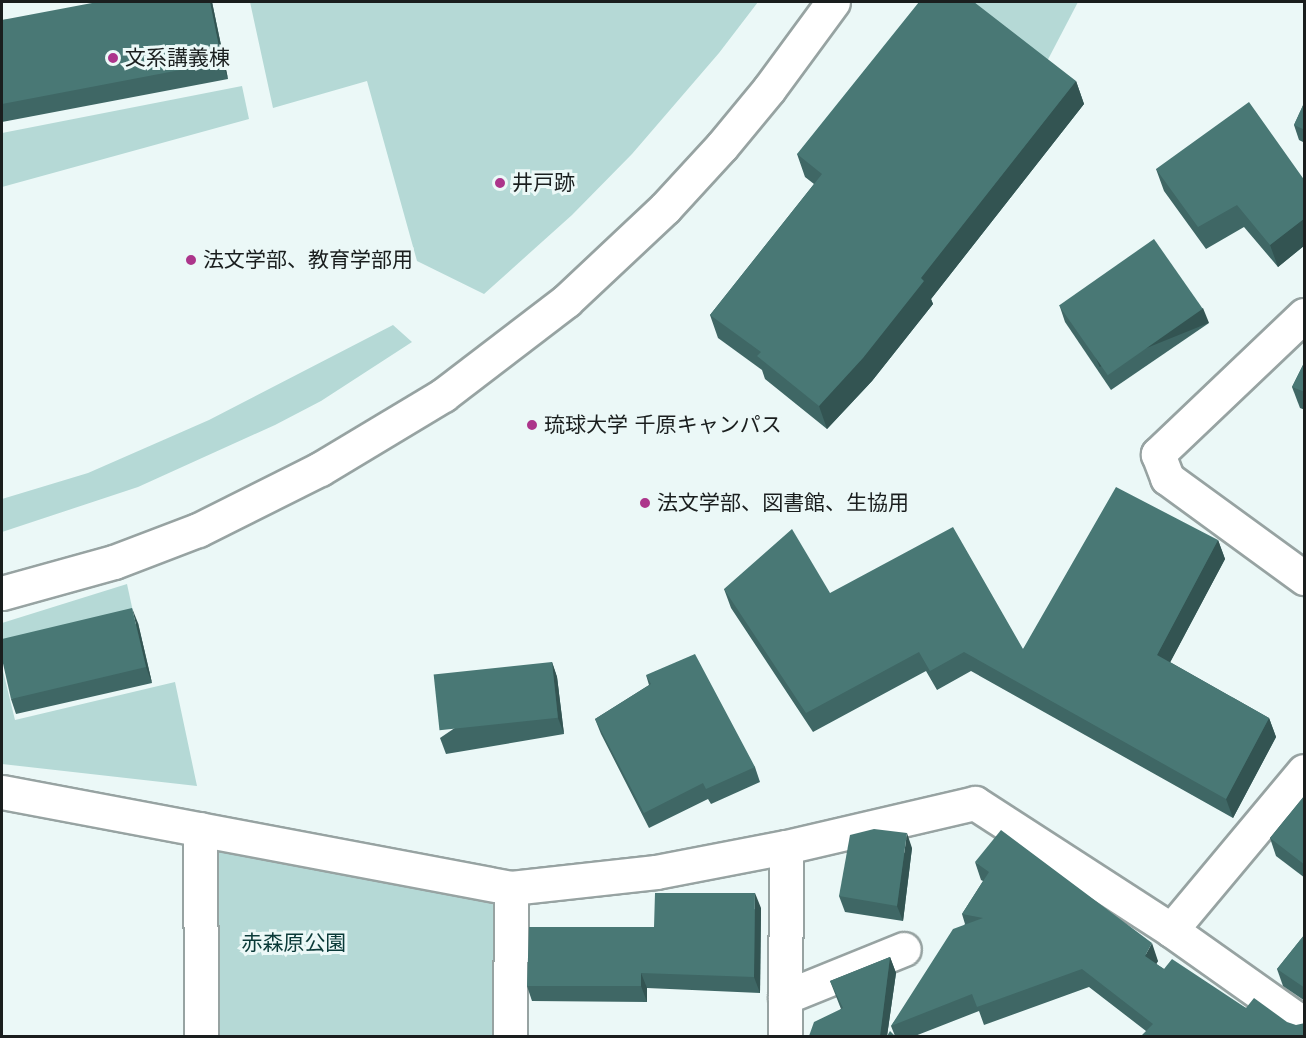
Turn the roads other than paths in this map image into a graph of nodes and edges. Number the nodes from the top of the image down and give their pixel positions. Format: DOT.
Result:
graph roads {
  1 [pos="834,2"];
  2 [pos="1305,315"];
  3 [pos="1305,578"];
  4 [pos="2,593"];
  5 [pos="1305,771"];
  6 [pos="2,792"];
  7 [pos="200,829"];
  8 [pos="786,847"];
  9 [pos="511,888"];
  10 [pos="1171,930"];
  11 [pos="904,949"];
  12 [pos="785,997"];
  13 [pos="1305,1023"];
  14 [pos="201,1036"];
  15 [pos="510,1036"];
  16 [pos="785,1036"];
  1 -- 4 [label="street"];
  2 -- 3 [label="street"];
  5 -- 10 [label="street"];
  6 -- 7 [label="street"];
  7 -- 9 [label="street"];
  7 -- 14 [label="street"];
  8 -- 9 [label="street"];
  8 -- 10 [label="street"];
  8 -- 12 [label="street"];
  9 -- 15 [label="street"];
  10 -- 13 [label="street"];
  11 -- 12 [label="street"];
  12 -- 16 [label="street"];
}
